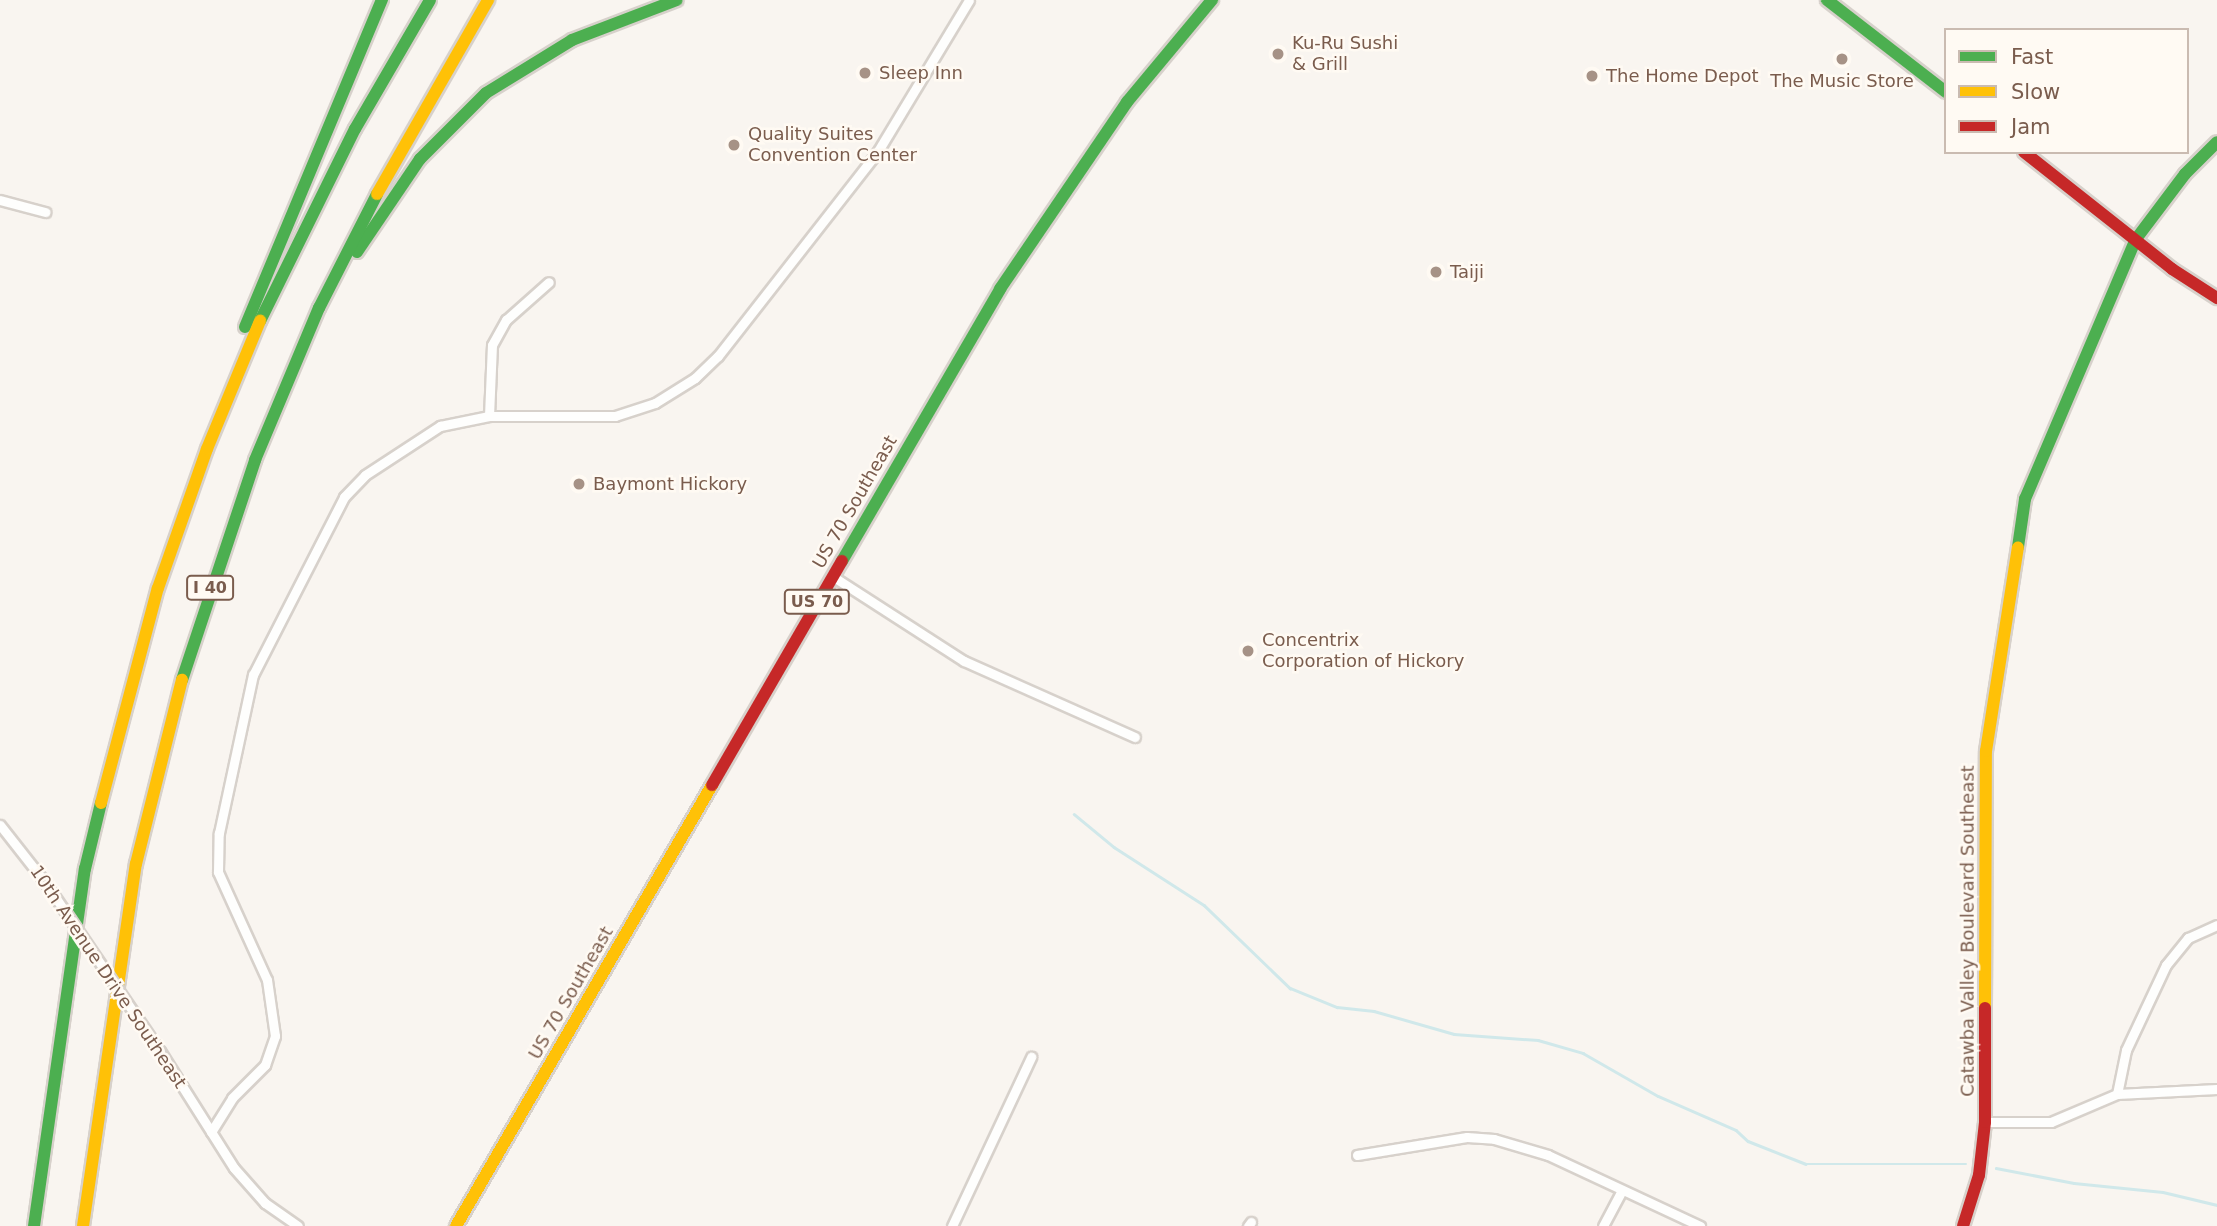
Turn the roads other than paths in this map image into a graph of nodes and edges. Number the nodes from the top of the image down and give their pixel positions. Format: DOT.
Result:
graph roads {
  1 [pos="382,0"];
  2 [pos="430,0"];
  3 [pos="488,0"];
  4 [pos="677,0"];
  5 [pos="969,0"];
  6 [pos="1212,0"];
  7 [pos="1827,0"];
  8 [pos="1944,90"];
  9 [pos="2217,142"];
  10 [pos="2027,154"];
  11 [pos="0,200"];
  12 [pos="45,212"];
  13 [pos="2136,239"];
  14 [pos="549,282"];
  15 [pos="2217,298"];
  16 [pos="280,399"];
  17 [pos="489,415"];
  18 [pos="832,576"];
  19 [pos="159,588"];
  20 [pos="1135,737"];
  21 [pos="0,825"];
  22 [pos="2217,925"];
  23 [pos="1031,1057"];
  24 [pos="2217,1088"];
  25 [pos="2117,1094"];
  26 [pos="1984,1122"];
  27 [pos="211,1132"];
  28 [pos="1357,1155"];
  29 [pos="1622,1191"];
  30 [pos="34,1226"];
  31 [pos="83,1226"];
  32 [pos="298,1226"];
  33 [pos="456,1226"];
  34 [pos="952,1226"];
  35 [pos="1603,1226"];
  36 [pos="1700,1226"];
  37 [pos="1963,1226"];
  1 -- 19 [label="main road"];
  2 -- 19 [label="main road, I 40"];
  3 -- 16 [label="main road, I 40"];
  4 -- 16 [label="main road"];
  5 -- 17 [label="street"];
  6 -- 18 [label="main road, US 70 Southeast / US 70"];
  7 -- 8 [label="main road"];
  9 -- 13 [label="main road, Catawba Valley Boulevard Southeast"];
  10 -- 13 [label="main road"];
  11 -- 12 [label="street"];
  13 -- 15 [label="main road"];
  13 -- 26 [label="main road, Catawba Valley Boulevard Southeast"];
  14 -- 17 [label="street"];
  16 -- 31 [label="main road, I 40"];
  17 -- 27 [label="street"];
  18 -- 20 [label="street"];
  18 -- 33 [label="main road, US 70 Southeast / US 70"];
  19 -- 30 [label="main road, I 40"];
  21 -- 27 [label="street, 10th Avenue Drive Southeast, bridge"];
  22 -- 25 [label="street"];
  23 -- 34 [label="street"];
  24 -- 25 [label="street"];
  25 -- 26 [label="street"];
  26 -- 37 [label="main road, Catawba Valley Boulevard Southeast"];
  27 -- 32 [label="street, 10th Avenue Drive Southeast"];
  28 -- 29 [label="street"];
  29 -- 35 [label="street"];
  29 -- 36 [label="street"];
}
